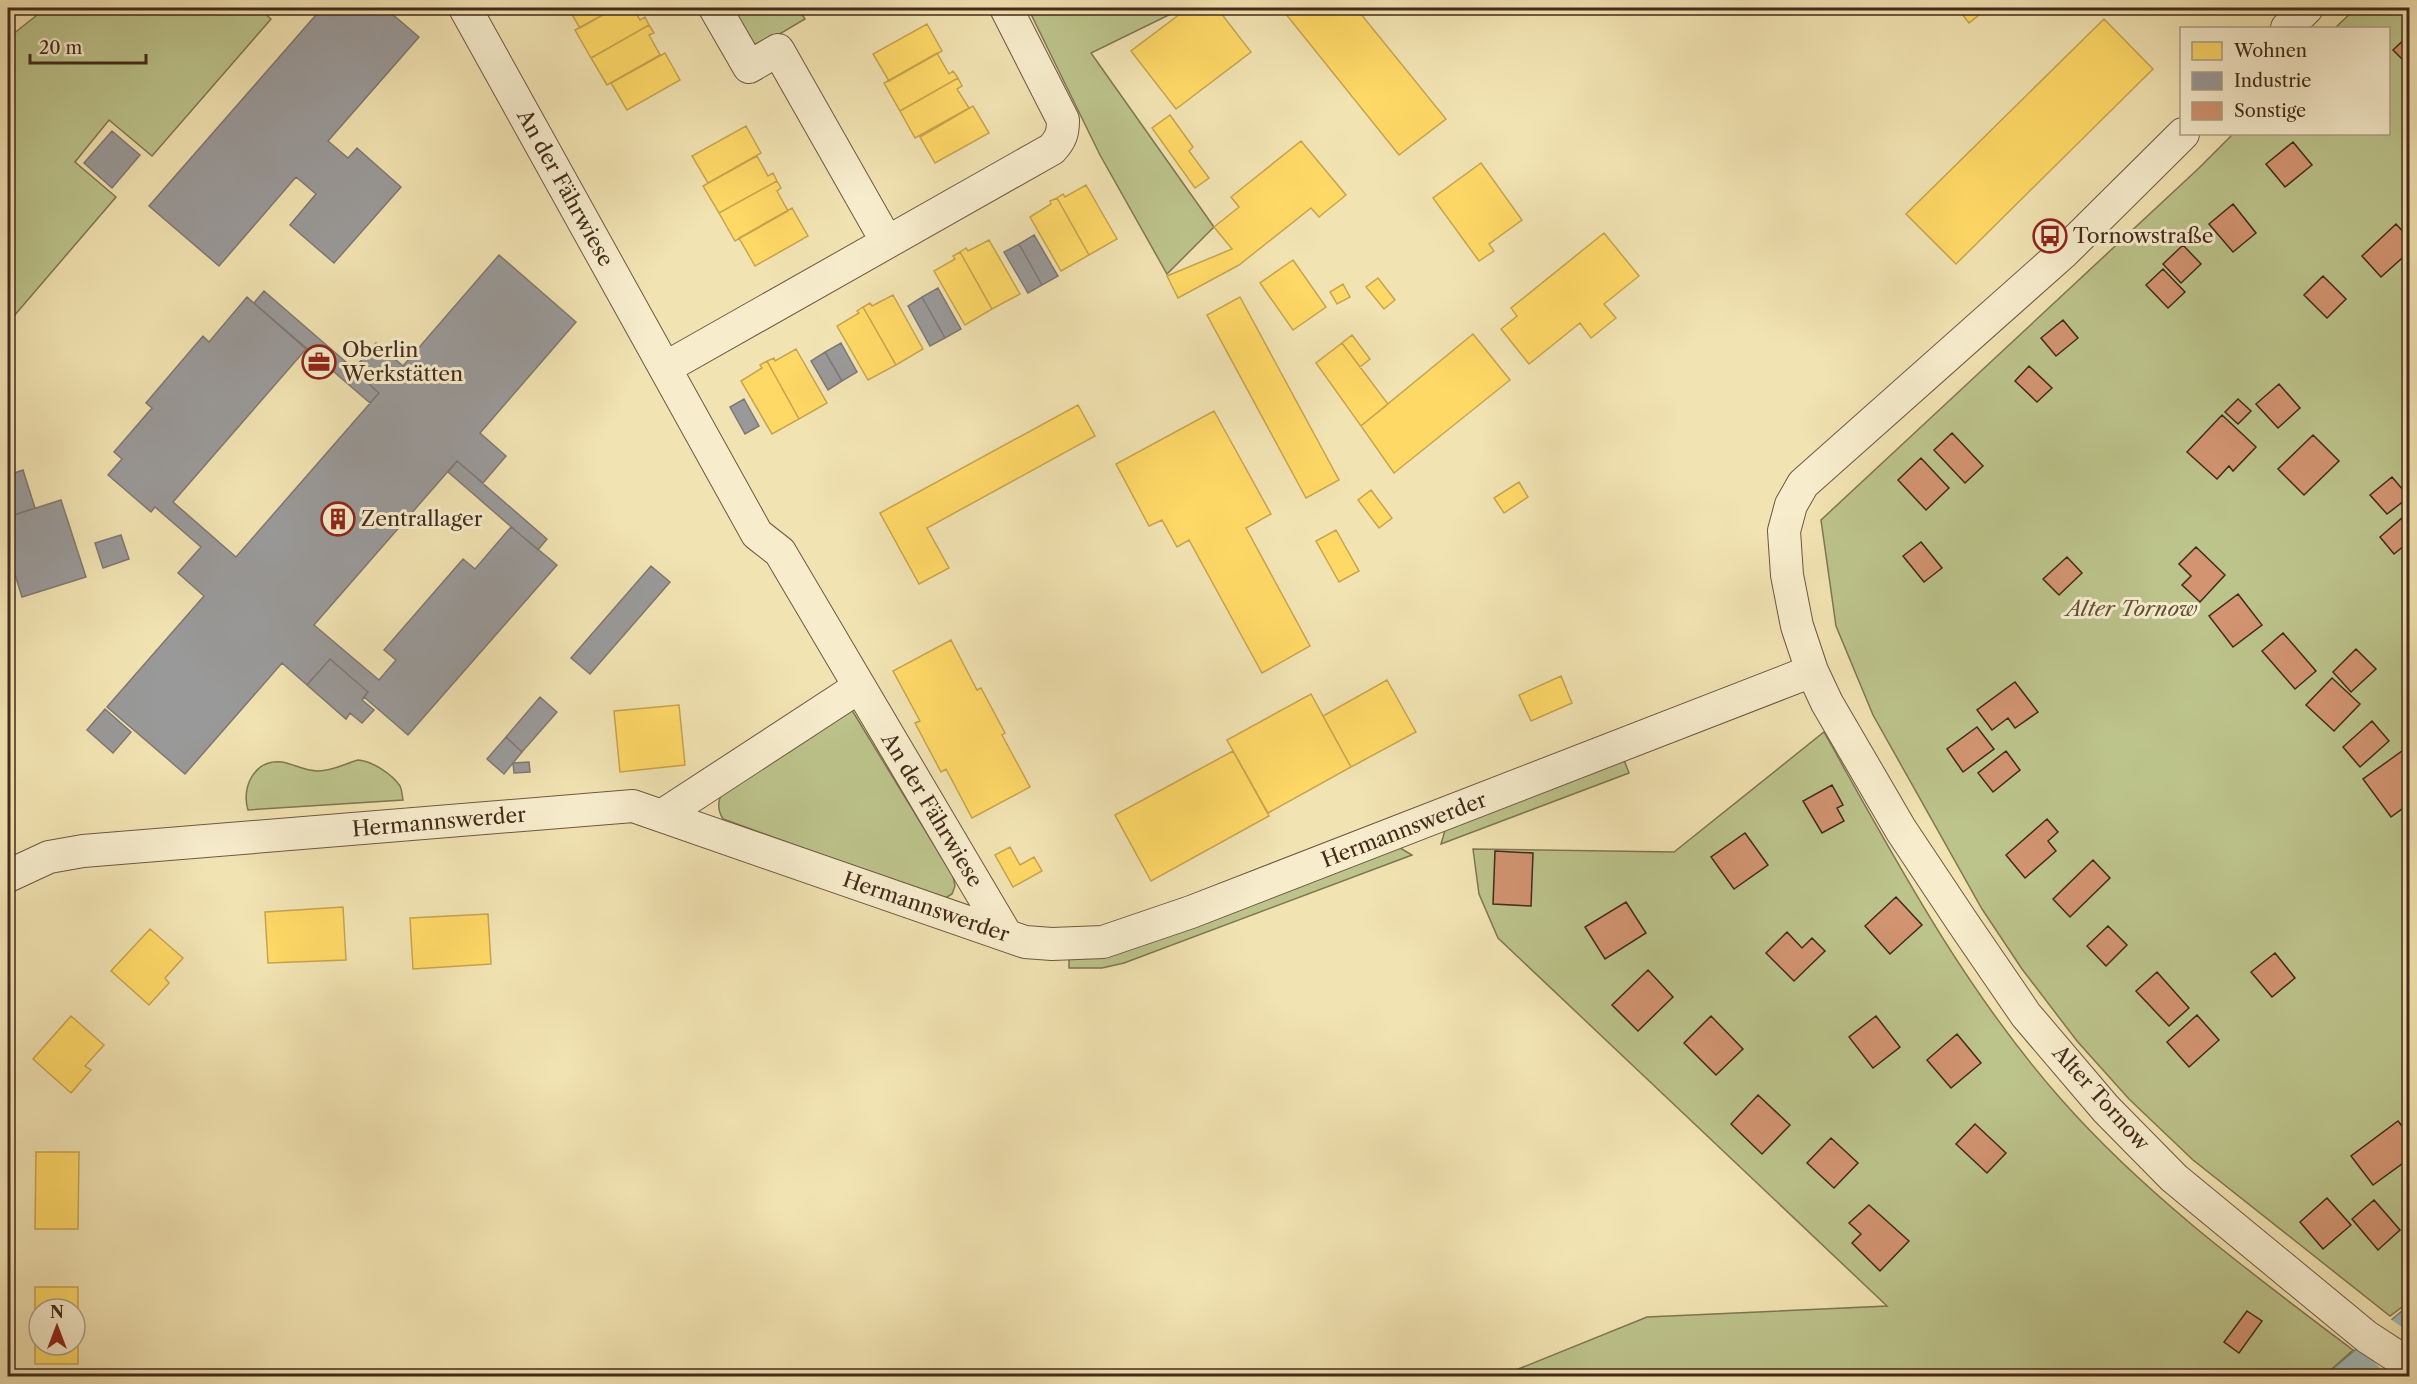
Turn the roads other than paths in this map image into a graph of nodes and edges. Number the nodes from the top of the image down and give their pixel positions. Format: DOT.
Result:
graph roads {
  1 [pos="465,8"];
  2 [pos="715,8"];
  3 [pos="1006,8"];
  4 [pos="2307,8"];
  5 [pos="2288,27"];
  6 [pos="2182,135"];
  7 [pos="887,242"];
  8 [pos="665,368"];
  9 [pos="1812,671"];
  10 [pos="860,687"];
  11 [pos="663,815"];
  12 [pos="8,876"];
  13 [pos="1005,933"];
  14 [pos="2409,1365"];
  1 -- 8 [label="street, An der Fährwiese"];
  2 -- 7 [label="street"];
  3 -- 7 [label="street"];
  4 -- 5 [label="street"];
  6 -- 9 [label="street"];
  7 -- 8 [label="street"];
  8 -- 10 [label="street, An der Fährwiese"];
  9 -- 13 [label="street, Hermannswerder"];
  9 -- 14 [label="street, Alter Tornow"];
  10 -- 11 [label="street"];
  10 -- 13 [label="street, An der Fährwiese"];
  11 -- 12 [label="street, Hermannswerder"];
  11 -- 13 [label="street, Hermannswerder"];
}
